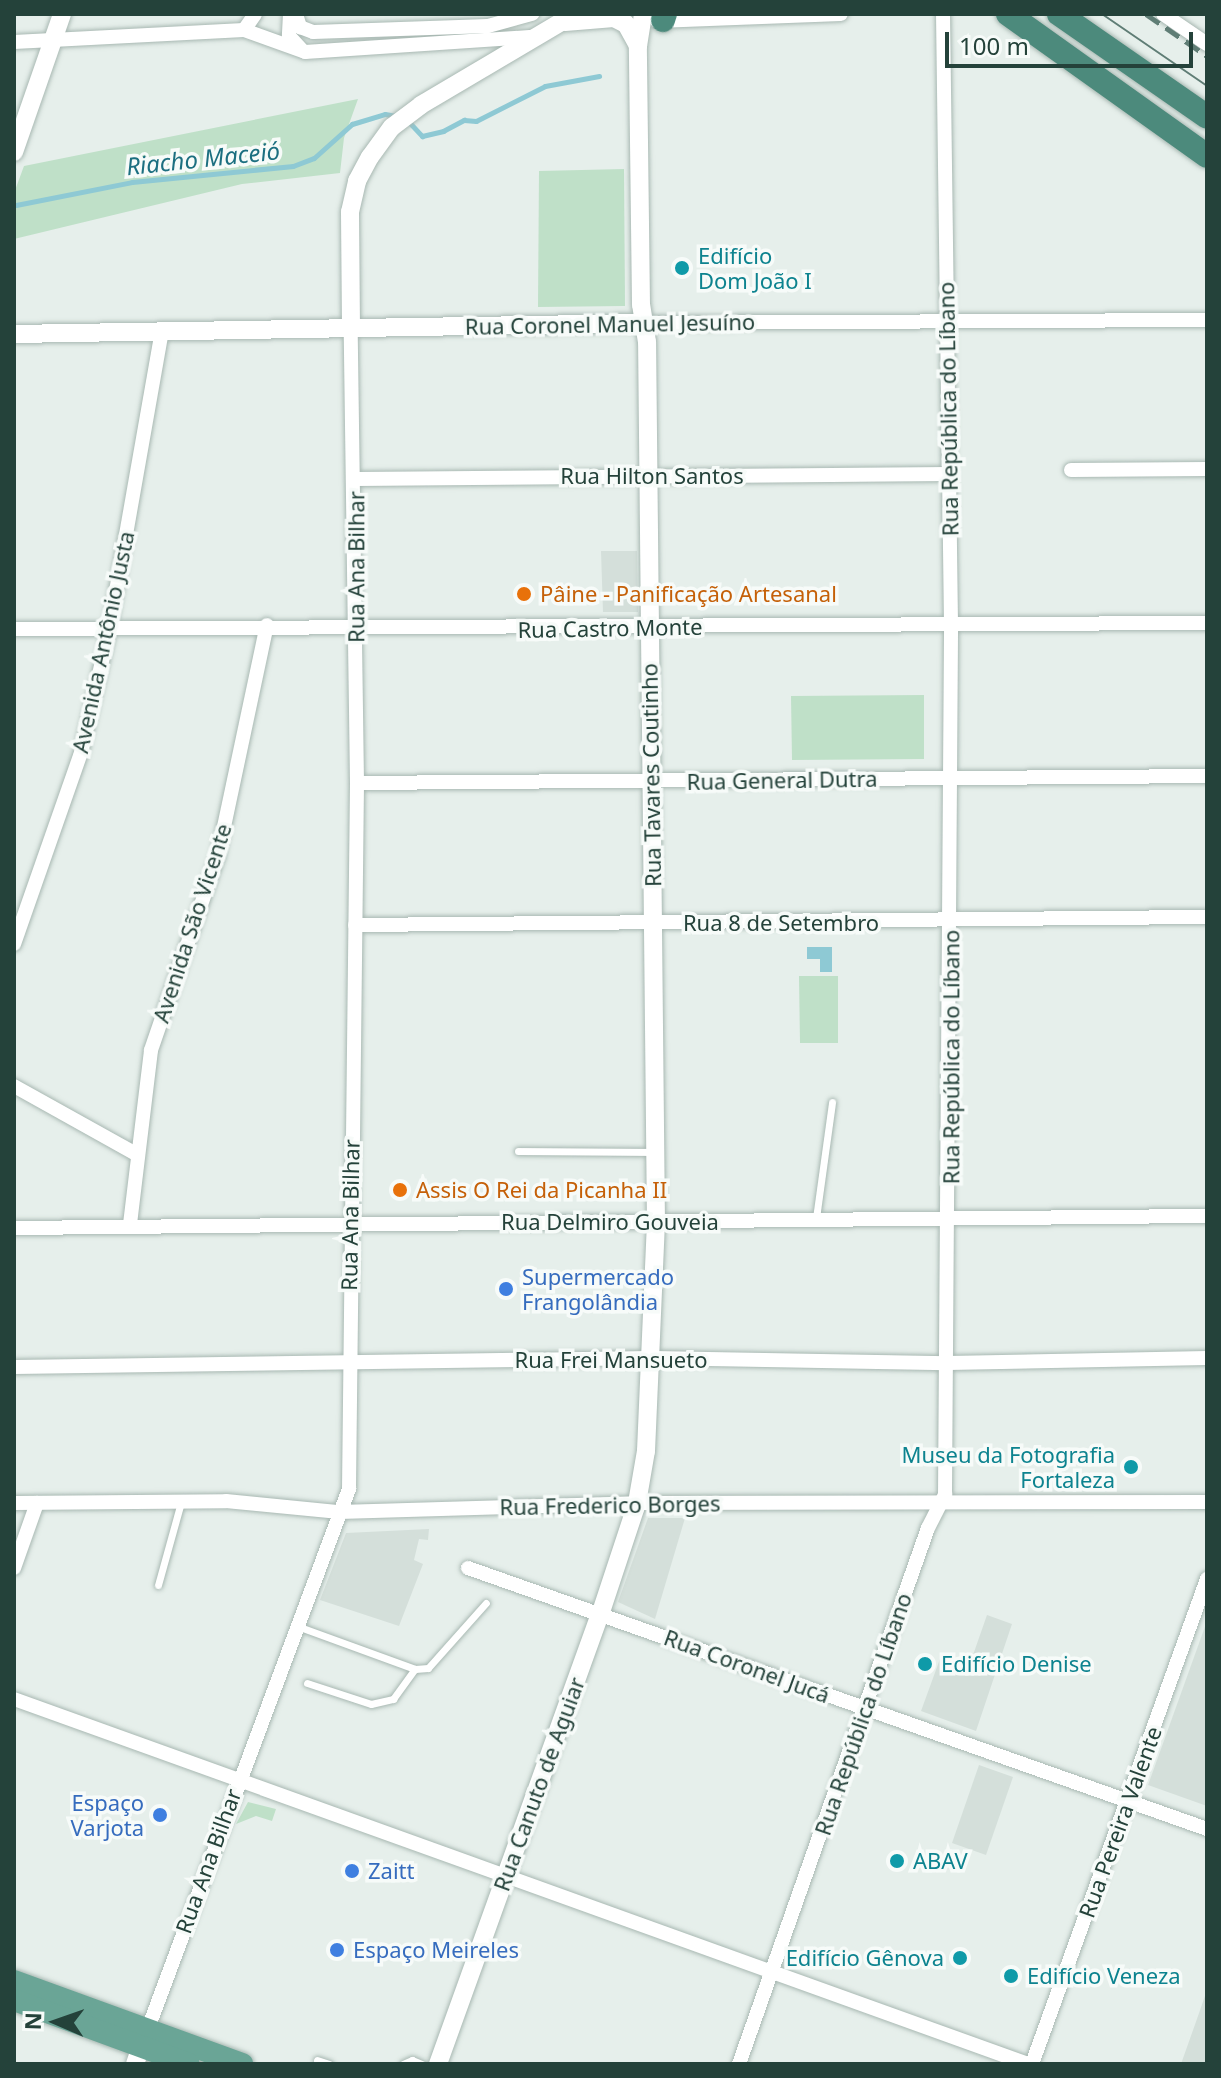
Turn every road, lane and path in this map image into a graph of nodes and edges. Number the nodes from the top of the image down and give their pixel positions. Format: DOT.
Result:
graph roads {
  1 [pos="62,14"];
  2 [pos="255,14"];
  3 [pos="293,14"];
  4 [pos="532,14"];
  5 [pos="841,14"];
  6 [pos="943,14"];
  7 [pos="1008,14"];
  8 [pos="1059,14"];
  9 [pos="1163,14"];
  10 [pos="657,16"];
  11 [pos="570,18"];
  12 [pos="244,30"];
  13 [pos="533,36"];
  14 [pos="52,41"];
  15 [pos="14,42"];
  16 [pos="1207,44"];
  17 [pos="638,46"];
  18 [pos="305,52"];
  19 [pos="1207,117"];
  20 [pos="14,152"];
  21 [pos="1207,156"];
  22 [pos="947,320"];
  23 [pos="1207,320"];
  24 [pos="644,323"];
  25 [pos="351,328"];
  26 [pos="162,331"];
  27 [pos="14,334"];
  28 [pos="1207,469"];
  29 [pos="1071,470"];
  30 [pos="949,474"];
  31 [pos="648,476"];
  32 [pos="356,479"];
  33 [pos="1207,623"];
  34 [pos="951,624"];
  35 [pos="267,625"];
  36 [pos="649,628"];
  37 [pos="14,629"];
  38 [pos="355,630"];
  39 [pos="109,631"];
  40 [pos="1207,776"];
  41 [pos="948,777"];
  42 [pos="650,781"];
  43 [pos="357,783"];
  44 [pos="1207,917"];
  45 [pos="653,923"];
  46 [pos="951,923"];
  47 [pos="355,925"];
  48 [pos="14,944"];
  49 [pos="14,1086"];
  50 [pos="832,1102"];
  51 [pos="518,1151"];
  52 [pos="655,1152"];
  53 [pos="138,1155"];
  54 [pos="951,1216"];
  55 [pos="1207,1216"];
  56 [pos="816,1218"];
  57 [pos="349,1222"];
  58 [pos="130,1224"];
  59 [pos="656,1224"];
  60 [pos="14,1228"];
  61 [pos="652,1358"];
  62 [pos="1207,1358"];
  63 [pos="347,1362"];
  64 [pos="948,1363"];
  65 [pos="14,1367"];
  66 [pos="182,1501"];
  67 [pos="1207,1502"];
  68 [pos="14,1503"];
  69 [pos="37,1503"];
  70 [pos="637,1503"];
  71 [pos="941,1504"];
  72 [pos="339,1512"];
  73 [pos="14,1568"];
  74 [pos="468,1568"];
  75 [pos="1207,1579"];
  76 [pos="158,1585"];
  77 [pos="486,1603"];
  78 [pos="601,1612"];
  79 [pos="295,1625"];
  80 [pos="415,1669"];
  81 [pos="307,1683"];
  82 [pos="14,1699"];
  83 [pos="865,1710"];
  84 [pos="236,1780"];
  85 [pos="1128,1800"];
  86 [pos="1207,1829"];
  87 [pos="506,1876"];
  88 [pos="774,1970"];
  89 [pos="14,1981"];
  90 [pos="14,2000"];
  91 [pos="141,2047"];
  92 [pos="317,2060"];
  93 [pos="189,2064"];
  94 [pos="242,2064"];
  95 [pos="329,2064"];
  96 [pos="403,2064"];
  97 [pos="422,2064"];
  98 [pos="438,2064"];
  99 [pos="739,2064"];
  100 [pos="1030,2064"];
  1 -- 14 [label="street"];
  2 -- 12 [label="street"];
  3 -- 4 [label="street"];
  3 -- 18 [label="street"];
  5 -- 10 [label="street"];
  6 -- 22 [label="street, Rua República do Líbano"];
  7 -- 21 [label="highway"];
  8 -- 19 [label="highway"];
  9 -- 16 [label="street"];
  10 -- 17 [label="street, Rua Tavares Coutinho"];
  11 -- 13 [label="street"];
  11 -- 17 [label="street"];
  12 -- 14 [label="street"];
  12 -- 18 [label="street"];
  13 -- 18 [label="street"];
  13 -- 25 [label="street"];
  14 -- 15 [label="street"];
  14 -- 20 [label="street"];
  17 -- 24 [label="street, Rua Tavares Coutinho"];
  22 -- 23 [label="street, Rua Coronel Manuel Jesuíno"];
  22 -- 24 [label="street, Rua Coronel Manuel Jesuíno"];
  22 -- 30 [label="street, Rua República do Líbano"];
  24 -- 25 [label="street, Rua Coronel Manuel Jesuíno"];
  24 -- 31 [label="street, Rua Tavares Coutinho"];
  25 -- 26 [label="street, Rua Coronel Manuel Jesuíno"];
  25 -- 32 [label="street, Rua Ana Bilhar"];
  26 -- 27 [label="street, Rua Coronel Manuel Jesuíno"];
  26 -- 39 [label="street, Avenida Antônio Justa"];
  28 -- 29 [label="street"];
  30 -- 31 [label="street, Rua Hilton Santos"];
  30 -- 34 [label="street, Rua República do Líbano"];
  31 -- 32 [label="street, Rua Hilton Santos"];
  31 -- 36 [label="street, Rua Tavares Coutinho"];
  32 -- 38 [label="street, Rua Ana Bilhar"];
  33 -- 34 [label="street, Rua Castro Monte"];
  34 -- 36 [label="street, Rua Castro Monte"];
  34 -- 41 [label="street, Rua República do Líbano"];
  35 -- 38 [label="street, Rua Castro Monte"];
  35 -- 39 [label="street, Rua Castro Monte"];
  35 -- 53 [label="street, Avenida São Vicente"];
  36 -- 38 [label="street, Rua Castro Monte"];
  36 -- 42 [label="street, Rua Tavares Coutinho"];
  37 -- 39 [label="street, Rua Castro Monte"];
  38 -- 43 [label="street, Rua Ana Bilhar"];
  39 -- 48 [label="street, Avenida Antônio Justa"];
  40 -- 41 [label="street, Rua General Dutra"];
  41 -- 42 [label="street, Rua General Dutra"];
  41 -- 46 [label="street, Rua República do Líbano"];
  42 -- 43 [label="street, Rua General Dutra"];
  42 -- 45 [label="street, Rua Tavares Coutinho"];
  43 -- 47 [label="street, Rua Ana Bilhar"];
  44 -- 46 [label="street, Rua 8 de Setembro"];
  45 -- 46 [label="street, Rua 8 de Setembro"];
  45 -- 47 [label="street, Rua 8 de Setembro"];
  45 -- 52 [label="street, Rua Tavares Coutinho"];
  46 -- 54 [label="street, Rua República do Líbano"];
  47 -- 57 [label="street, Rua Ana Bilhar"];
  49 -- 53 [label="street"];
  50 -- 56 [label="lane"];
  51 -- 52 [label="lane"];
  52 -- 59 [label="street, Rua Tavares Coutinho"];
  53 -- 58 [label="street, Avenida São Vicente"];
  54 -- 55 [label="street, Rua Delmiro Gouveia"];
  54 -- 56 [label="street, Rua Delmiro Gouveia"];
  54 -- 64 [label="street, Rua República do Líbano"];
  56 -- 59 [label="street, Rua Delmiro Gouveia"];
  57 -- 58 [label="street, Rua Delmiro Gouveia"];
  57 -- 59 [label="street, Rua Delmiro Gouveia"];
  57 -- 63 [label="street, Rua Ana Bilhar"];
  58 -- 60 [label="street, Rua Delmiro Gouveia"];
  59 -- 61 [label="street, Rua Tavares Coutinho"];
  61 -- 63 [label="street, Rua Frei Mansueto"];
  61 -- 64 [label="street, Rua Frei Mansueto"];
  61 -- 70 [label="street, Rua Tavares Coutinho"];
  62 -- 64 [label="street, Rua Frei Mansueto"];
  63 -- 65 [label="street, Rua Frei Mansueto"];
  63 -- 72 [label="street, Rua Ana Bilhar"];
  64 -- 71 [label="street, Rua República do Líbano"];
  66 -- 69 [label="street, Rua Frederico Borges"];
  66 -- 72 [label="street, Rua Frederico Borges"];
  66 -- 76 [label="lane"];
  67 -- 71 [label="street, Rua Frederico Borges"];
  68 -- 69 [label="street, Rua Frederico Borges"];
  69 -- 73 [label="street"];
  70 -- 71 [label="street, Rua Frederico Borges"];
  70 -- 72 [label="street, Rua Frederico Borges"];
  70 -- 78 [label="street, Rua Canuto de Aguiar"];
  71 -- 83 [label="street, Rua República do Líbano"];
  72 -- 79 [label="street, Rua Ana Bilhar"];
  74 -- 78 [label="street, Rua Coronel Jucá"];
  75 -- 85 [label="street, Rua Pereira Valente"];
  77 -- 80 [label="lane"];
  78 -- 83 [label="street, Rua Coronel Jucá"];
  78 -- 87 [label="street, Rua Canuto de Aguiar"];
  79 -- 80 [label="lane"];
  79 -- 84 [label="street, Rua Ana Bilhar"];
  80 -- 81 [label="lane"];
  82 -- 84 [label="street"];
  83 -- 85 [label="street, Rua Coronel Jucá"];
  83 -- 88 [label="street, Rua República do Líbano"];
  84 -- 87 [label="street"];
  84 -- 91 [label="street, Rua Ana Bilhar"];
  85 -- 86 [label="street, Rua Coronel Jucá"];
  85 -- 100 [label="street, Rua Pereira Valente"];
  87 -- 88 [label="street"];
  87 -- 98 [label="street, Rua Canuto de Aguiar"];
  88 -- 99 [label="street, Rua República do Líbano"];
  88 -- 100 [label="street"];
  89 -- 91 [label="main road"];
  90 -- 91 [label="main road"];
  91 -- 93 [label="main road"];
  91 -- 94 [label="main road"];
  92 -- 95 [label="lane"];
  96 -- 97 [label="lane"];
}
